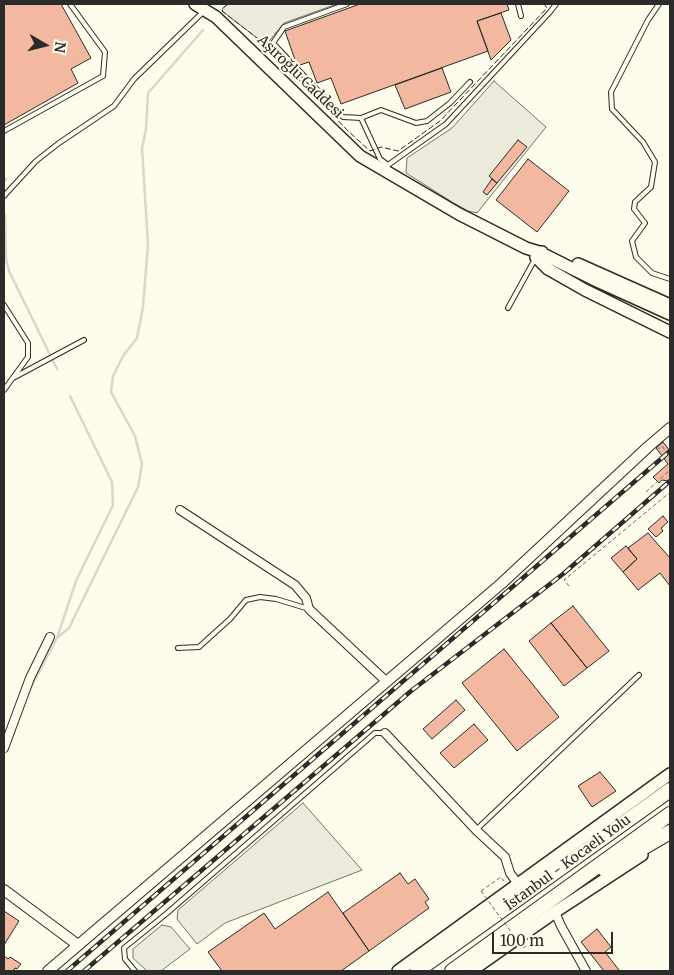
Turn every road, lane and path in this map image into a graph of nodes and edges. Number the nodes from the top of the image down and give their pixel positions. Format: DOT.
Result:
graph roads {
  1 [pos="70,4"];
  2 [pos="347,4"];
  3 [pos="518,4"];
  4 [pos="556,4"];
  5 [pos="658,4"];
  6 [pos="204,6"];
  7 [pos="521,16"];
  8 [pos="470,82"];
  9 [pos="361,118"];
  10 [pos="4,131"];
  11 [pos="386,168"];
  12 [pos="4,196"];
  13 [pos="537,254"];
  14 [pos="670,279"];
  15 [pos="596,284"];
  16 [pos="670,304"];
  17 [pos="4,305"];
  18 [pos="508,308"];
  19 [pos="670,314"];
  20 [pos="670,323"];
  21 [pos="670,332"];
  22 [pos="84,340"];
  23 [pos="12,378"];
  24 [pos="4,390"];
  25 [pos="670,428"];
  26 [pos="657,450"];
  27 [pos="670,457"];
  28 [pos="670,470"];
  29 [pos="646,492"];
  30 [pos="670,494"];
  31 [pos="180,510"];
  32 [pos="569,586"];
  33 [pos="309,609"];
  34 [pos="50,637"];
  35 [pos="178,648"];
  36 [pos="639,675"];
  37 [pos="387,682"];
  38 [pos="385,733"];
  39 [pos="4,748"];
  40 [pos="670,774"];
  41 [pos="670,780"];
  42 [pos="670,790"];
  43 [pos="670,814"];
  44 [pos="622,824"];
  45 [pos="476,830"];
  46 [pos="670,832"];
  47 [pos="670,836"];
  48 [pos="501,877"];
  49 [pos="518,884"];
  50 [pos="4,890"];
  51 [pos="559,893"];
  52 [pos="555,912"];
  53 [pos="539,937"];
  54 [pos="78,945"];
  55 [pos="48,971"];
  56 [pos="136,971"];
  57 [pos="398,971"];
  58 [pos="417,971"];
  59 [pos="452,971"];
  60 [pos="471,971"];
  61 [pos="586,971"];
  1 -- 10 [label="lane"];
  2 -- 9 [label="lane"];
  3 -- 7 [label="lane"];
  4 -- 11 [label="lane"];
  5 -- 14 [label="lane"];
  6 -- 11 [label="main road, Aşıroğlu Caddesi"];
  6 -- 12 [label="lane"];
  8 -- 9 [label="lane"];
  9 -- 11 [label="lane"];
  11 -- 13 [label="main road, Aşıroğlu Caddesi"];
  13 -- 15 [label="main road"];
  13 -- 16 [label="main road"];
  13 -- 18 [label="lane"];
  13 -- 21 [label="main road"];
  15 -- 19 [label="main road"];
  15 -- 20 [label="main road"];
  17 -- 23 [label="lane"];
  22 -- 23 [label="lane"];
  23 -- 24 [label="lane"];
  25 -- 37 [label="main road"];
  26 -- 27 [label="path, bridge"];
  28 -- 29 [label="path"];
  30 -- 32 [label="path"];
  31 -- 33 [label="street"];
  33 -- 35 [label="lane"];
  33 -- 37 [label="street"];
  34 -- 39 [label="street"];
  36 -- 45 [label="lane"];
  37 -- 54 [label="main road"];
  38 -- 45 [label="street"];
  38 -- 56 [label="lane"];
  40 -- 49 [label="main road"];
  41 -- 44 [label="highway"];
  42 -- 44 [label="highway, İstanbul - Kocaeli Yolu"];
  43 -- 51 [label="highway"];
  44 -- 58 [label="highway, İstanbul - Kocaeli Yolu"];
  45 -- 49 [label="street"];
  46 -- 51 [label="highway"];
  47 -- 52 [label="main road"];
  48 -- 53 [label="path, bridge"];
  49 -- 57 [label="main road"];
  50 -- 54 [label="main road"];
  51 -- 59 [label="highway"];
  52 -- 60 [label="main road"];
  52 -- 61 [label="street"];
  54 -- 55 [label="main road"];
}
